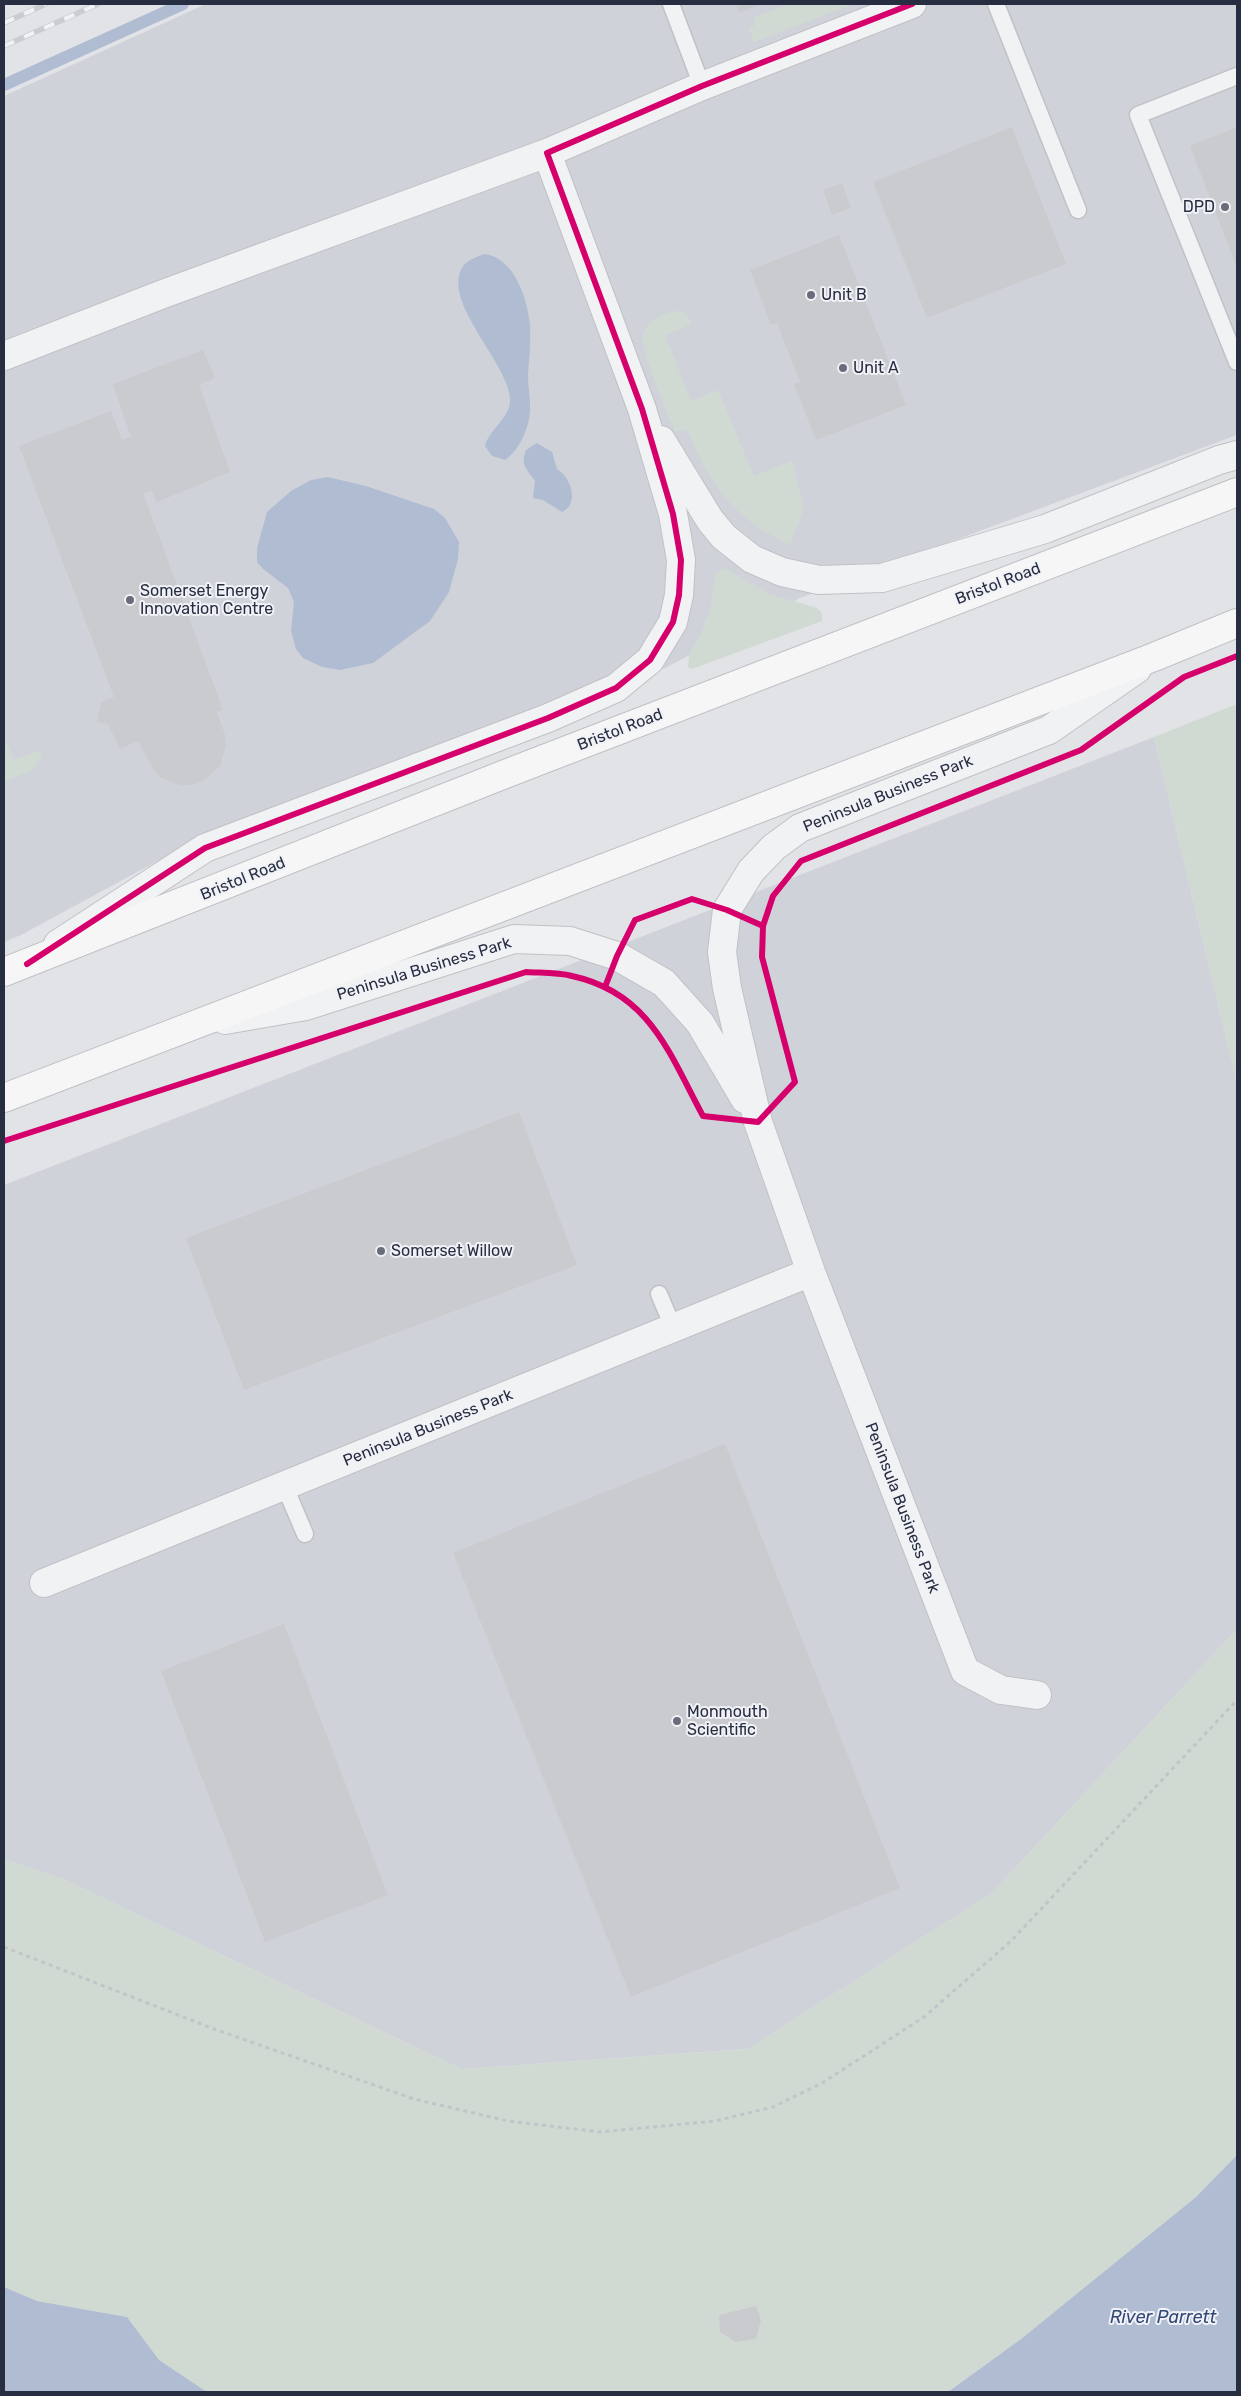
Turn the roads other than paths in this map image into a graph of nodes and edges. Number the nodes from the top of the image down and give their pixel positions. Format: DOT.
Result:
graph roads {
  1 [pos="670,4"];
  2 [pos="912,4"];
  3 [pos="996,4"];
  4 [pos="1237,76"];
  5 [pos="702,86"];
  6 [pos="547,153"];
  7 [pos="1078,210"];
  8 [pos="4,356"];
  9 [pos="1237,362"];
  10 [pos="642,409"];
  11 [pos="1237,455"];
  12 [pos="1237,492"];
  13 [pos="1237,623"];
  14 [pos="1154,657"];
  15 [pos="16,968"];
  16 [pos="190,1026"];
  17 [pos="4,1098"];
  18 [pos="758,1122"];
  19 [pos="811,1272"];
  20 [pos="659,1294"];
  21 [pos="673,1327"];
  22 [pos="284,1487"];
  23 [pos="305,1534"];
  24 [pos="44,1583"];
  25 [pos="1037,1695"];
  1 -- 5 [label="lane"];
  2 -- 5 [label="street"];
  3 -- 7 [label="lane"];
  4 -- 9 [label="lane"];
  5 -- 6 [label="street"];
  6 -- 8 [label="street"];
  6 -- 10 [label="street"];
  10 -- 11 [label="street"];
  10 -- 15 [label="street"];
  12 -- 15 [label="main road, Bristol Road"];
  13 -- 14 [label="main road"];
  14 -- 16 [label="main road"];
  14 -- 18 [label="street, Peninsula Business Park"];
  16 -- 17 [label="main road"];
  16 -- 18 [label="street, Peninsula Business Park"];
  18 -- 19 [label="street, Peninsula Business Park"];
  19 -- 21 [label="street, Peninsula Business Park"];
  19 -- 25 [label="street, Peninsula Business Park"];
  20 -- 21 [label="lane"];
  21 -- 22 [label="street, Peninsula Business Park"];
  22 -- 23 [label="lane"];
  22 -- 24 [label="street, Peninsula Business Park"];
}
